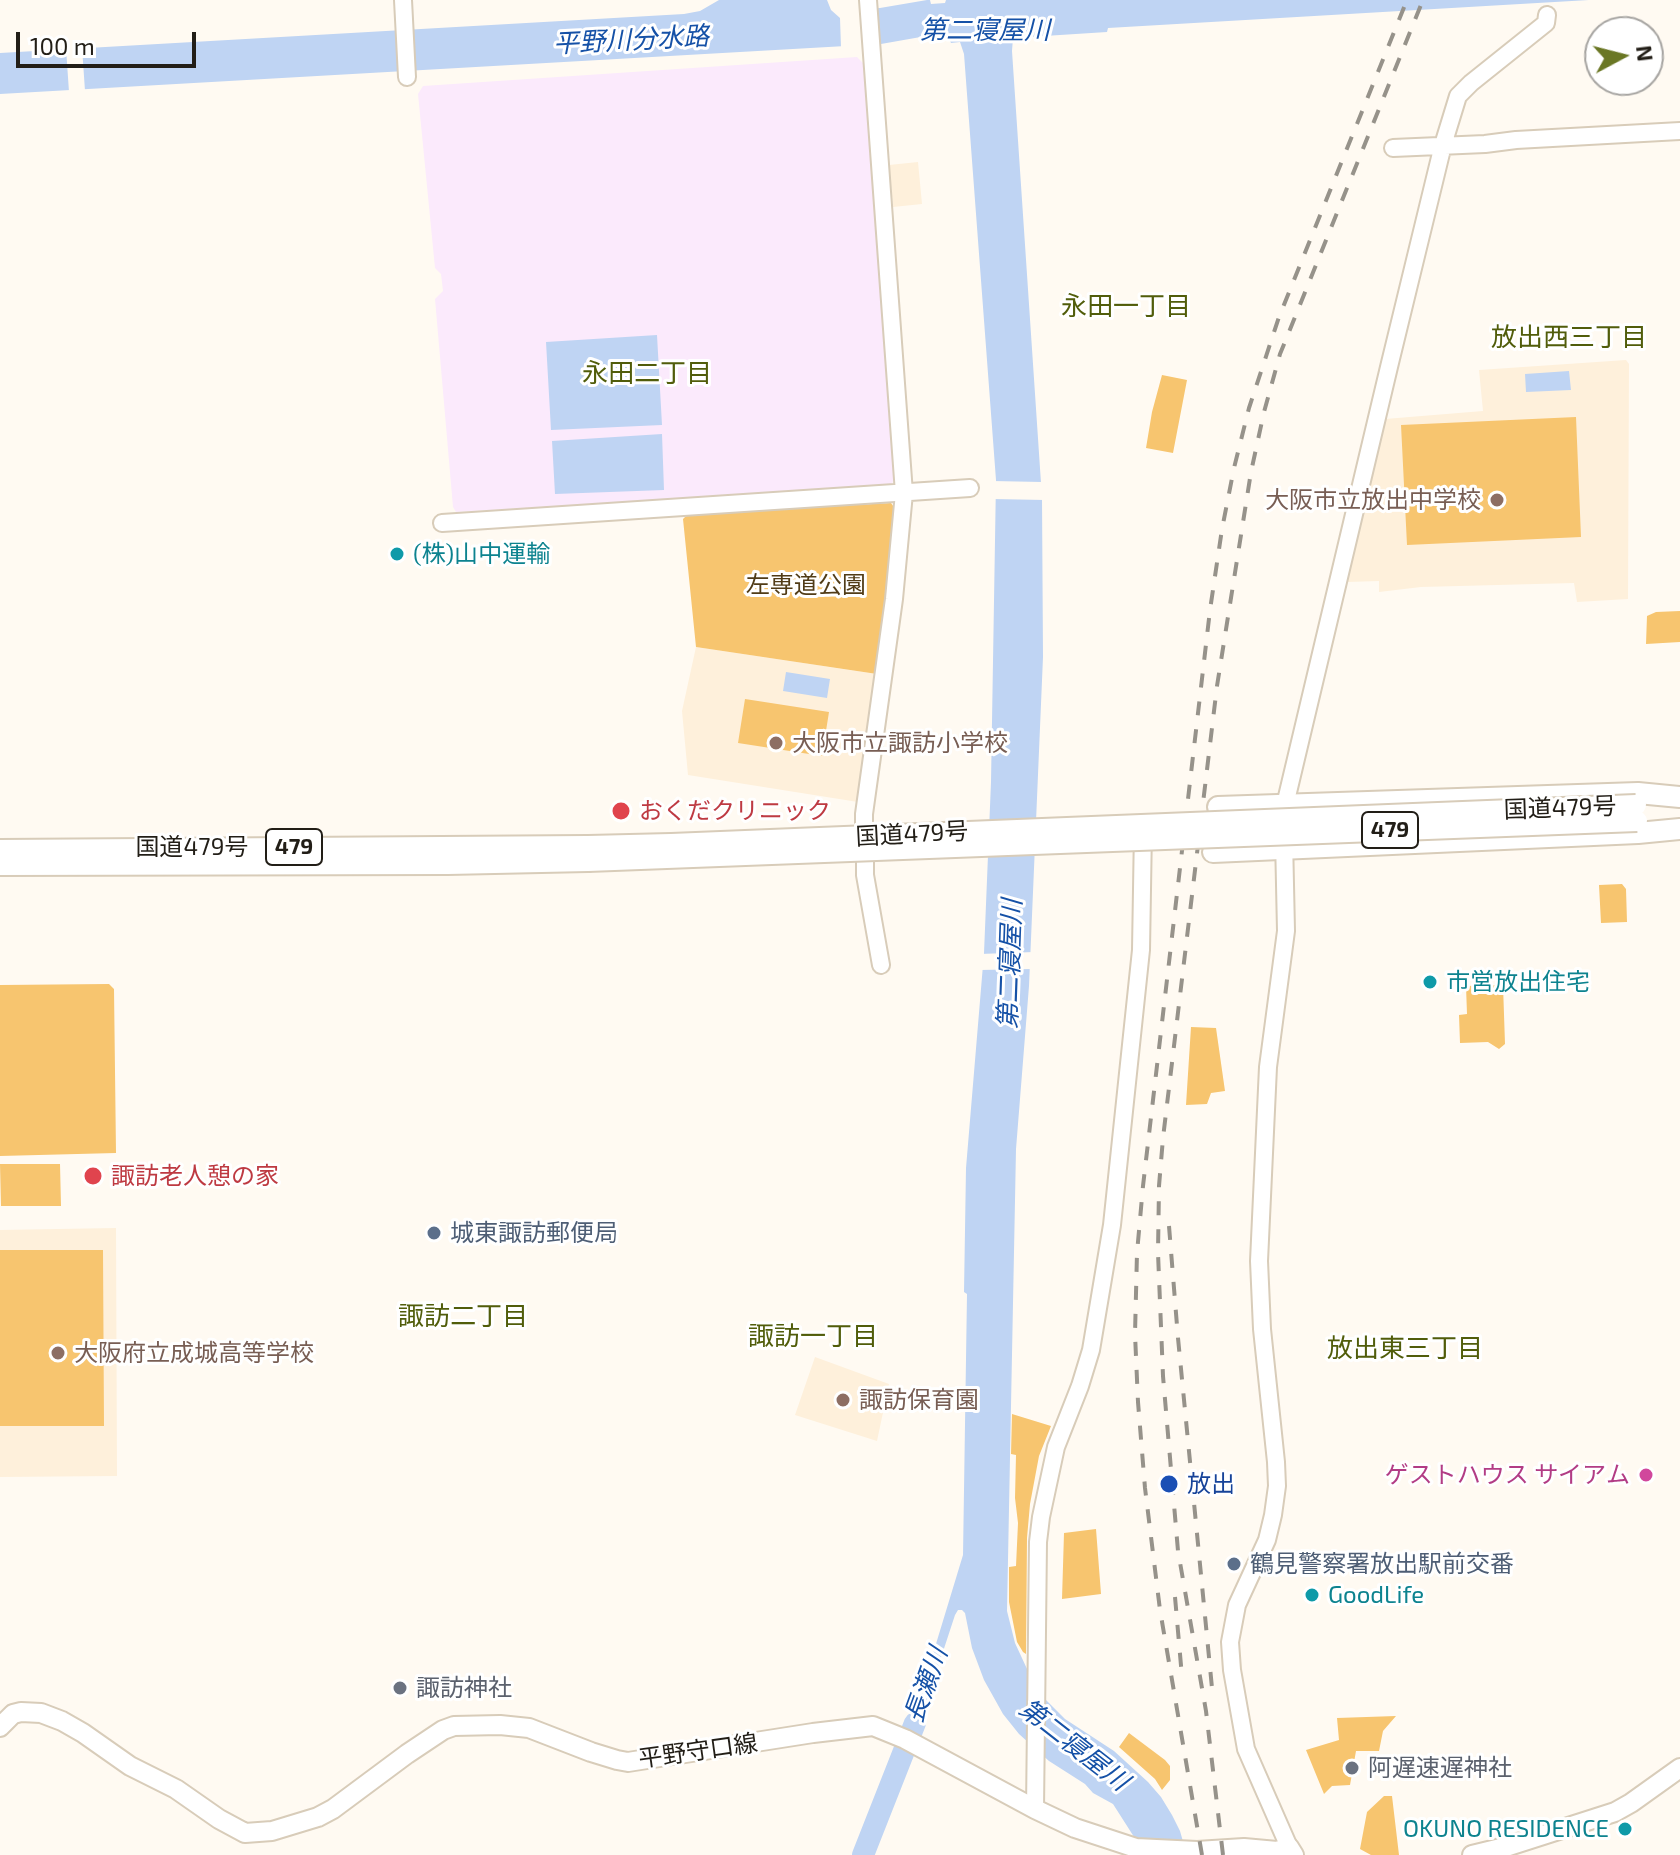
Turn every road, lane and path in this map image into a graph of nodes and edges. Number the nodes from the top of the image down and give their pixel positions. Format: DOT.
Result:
graph roads {
  1 [pos="403,0"];
  2 [pos="868,0"];
  3 [pos="1547,15"];
  4 [pos="406,75"];
  5 [pos="1680,131"];
  6 [pos="1443,145"];
  7 [pos="1393,148"];
  8 [pos="970,488"];
  9 [pos="904,493"];
  10 [pos="442,523"];
  11 [pos="1680,800"];
  12 [pos="1285,805"];
  13 [pos="1218,807"];
  14 [pos="1636,813"];
  15 [pos="1680,819"];
  16 [pos="864,828"];
  17 [pos="1680,829"];
  18 [pos="1143,832"];
  19 [pos="1284,849"];
  20 [pos="0,850"];
  21 [pos="1213,852"];
  22 [pos="588,853"];
  23 [pos="865,859"];
  24 [pos="0,865"];
  25 [pos="881,965"];
  26 [pos="0,1727"];
  27 [pos="1680,1768"];
  28 [pos="1035,1809"];
  29 [pos="1292,1851"];
  30 [pos="1472,1855"];
  1 -- 4 [label="street"];
  2 -- 9 [label="street"];
  3 -- 6 [label="street"];
  5 -- 6 [label="street"];
  6 -- 7 [label="street"];
  6 -- 12 [label="street"];
  8 -- 9 [label="street"];
  9 -- 10 [label="street"];
  9 -- 16 [label="street"];
  11 -- 12 [label="highway"];
  11 -- 14 [label="highway, 国道479号 / 479"];
  12 -- 13 [label="highway"];
  12 -- 19 [label="street"];
  14 -- 15 [label="highway, 国道479号 / 479"];
  14 -- 18 [label="highway, 国道479号 / 479, bridge"];
  17 -- 19 [label="highway"];
  18 -- 22 [label="highway, 国道479号 / 479, bridge"];
  18 -- 28 [label="street"];
  19 -- 21 [label="highway"];
  19 -- 29 [label="street"];
  20 -- 22 [label="highway, 国道479号 / 479"];
  22 -- 24 [label="highway, 国道479号 / 479"];
  23 -- 25 [label="street"];
  26 -- 28 [label="main road, 平野守口線"];
  27 -- 30 [label="main road"];
  28 -- 29 [label="main road, 平野守口線"];
}
